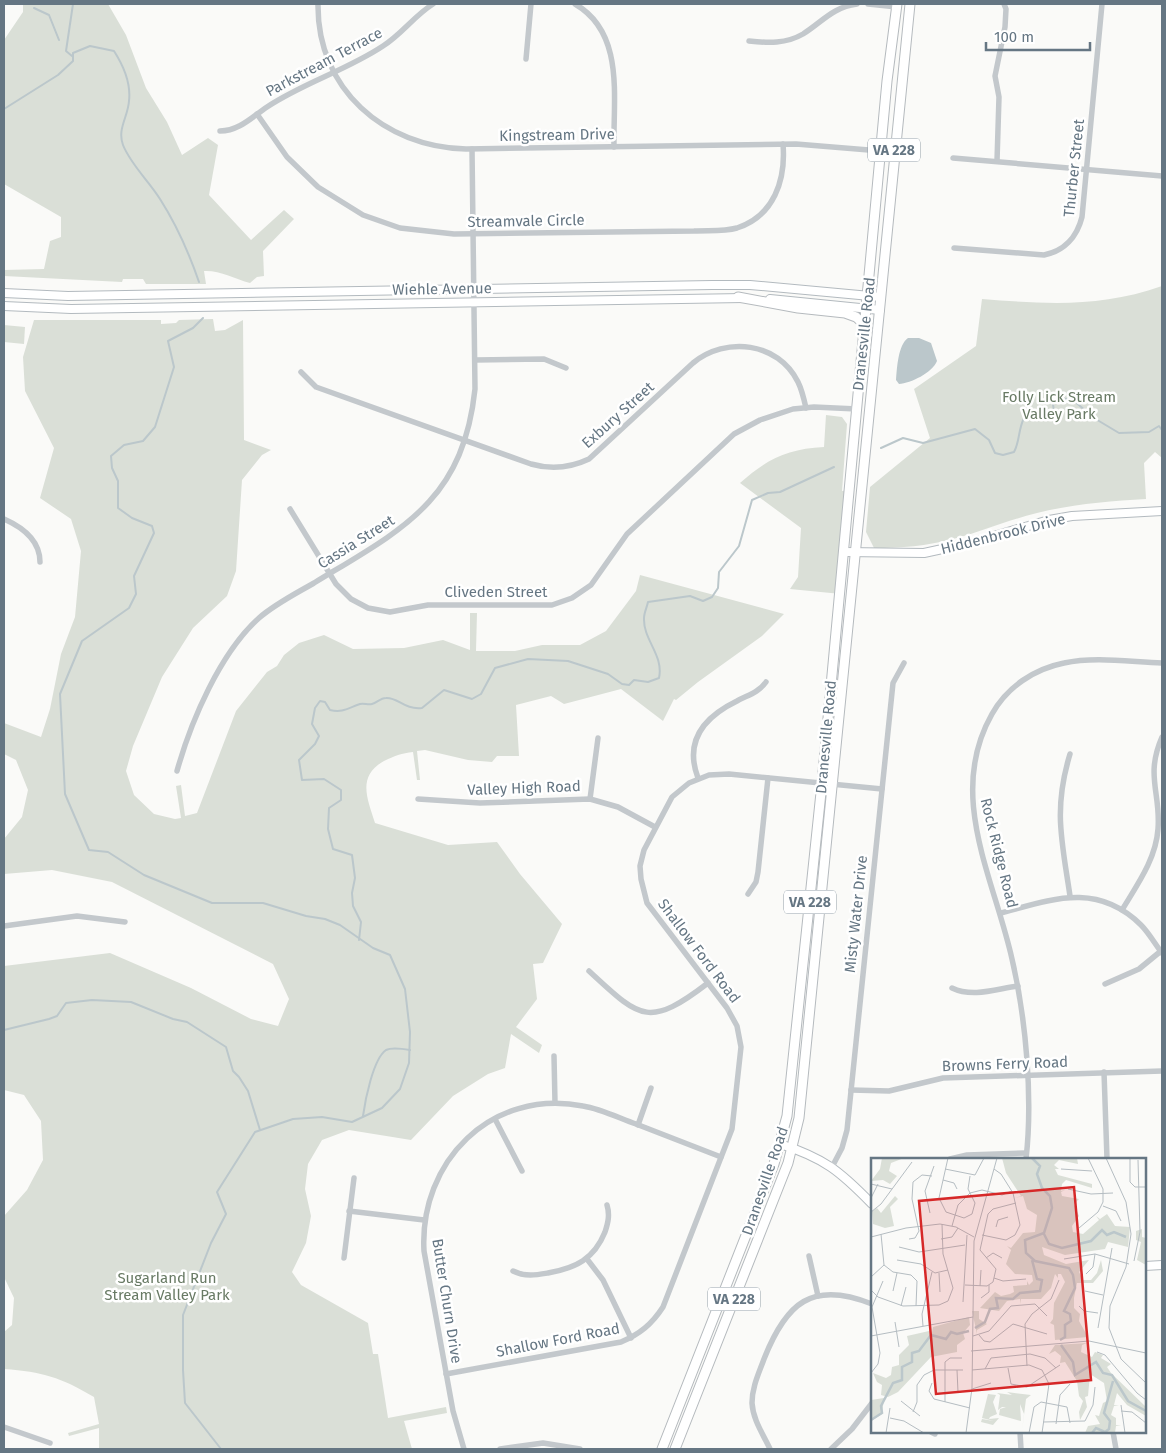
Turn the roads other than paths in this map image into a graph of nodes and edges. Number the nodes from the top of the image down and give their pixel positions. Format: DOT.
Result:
graph roads {
  1 [pos="318,4"];
  2 [pos="433,4"];
  3 [pos="531,4"];
  4 [pos="575,4"];
  5 [pos="857,4"];
  6 [pos="868,4"];
  7 [pos="910,4"];
  8 [pos="1004,4"];
  9 [pos="1102,4"];
  10 [pos="897,6"];
  11 [pos="749,41"];
  12 [pos="526,59"];
  13 [pos="334,72"];
  14 [pos="257,114"];
  15 [pos="220,131"];
  16 [pos="783,144"];
  17 [pos="614,147"];
  18 [pos="472,149"];
  19 [pos="881,150"];
  20 [pos="953,158"];
  21 [pos="997,161"];
  22 [pos="1087,169"];
  23 [pos="1162,176"];
  24 [pos="474,234"];
  25 [pos="954,248"];
  26 [pos="475,289"];
  27 [pos="4,293"];
  28 [pos="868,296"];
  29 [pos="738,297"];
  30 [pos="881,297"];
  31 [pos="475,302"];
  32 [pos="4,306"];
  33 [pos="867,308"];
  34 [pos="880,310"];
  35 [pos="865,325"];
  36 [pos="474,360"];
  37 [pos="566,368"];
  38 [pos="301,372"];
  39 [pos="806,408"];
  40 [pos="857,409"];
  41 [pos="464,441"];
  42 [pos="290,509"];
  43 [pos="1162,510"];
  44 [pos="4,518"];
  45 [pos="844,552"];
  46 [pos="856,553"];
  47 [pos="40,562"];
  48 [pos="330,574"];
  49 [pos="1162,663"];
  50 [pos="904,664"];
  51 [pos="766,682"];
  52 [pos="1162,737"];
  53 [pos="598,738"];
  54 [pos="1070,754"];
  55 [pos="177,771"];
  56 [pos="698,778"];
  57 [pos="768,778"];
  58 [pos="822,783"];
  59 [pos="834,784"];
  60 [pos="882,789"];
  61 [pos="418,799"];
  62 [pos="590,799"];
  63 [pos="655,827"];
  64 [pos="748,894"];
  65 [pos="1070,896"];
  66 [pos="1122,910"];
  67 [pos="1001,913"];
  68 [pos="125,922"];
  69 [pos="4,926"];
  70 [pos="1162,952"];
  71 [pos="589,971"];
  72 [pos="708,983"];
  73 [pos="1105,984"];
  74 [pos="1018,986"];
  75 [pos="952,988"];
  76 [pos="554,1056"];
  77 [pos="1162,1071"];
  78 [pos="1104,1072"];
  79 [pos="1026,1075"];
  80 [pos="651,1088"];
  81 [pos="851,1090"];
  82 [pos="555,1103"];
  83 [pos="494,1119"];
  84 [pos="638,1125"];
  85 [pos="780,1144"];
  86 [pos="792,1148"];
  87 [pos="1026,1156"];
  88 [pos="721,1158"];
  89 [pos="953,1158"];
  90 [pos="1107,1158"];
  91 [pos="832,1166"];
  92 [pos="522,1171"];
  93 [pos="354,1178"];
  94 [pos="871,1203"];
  95 [pos="607,1205"];
  96 [pos="350,1211"];
  97 [pos="424,1220"];
  98 [pos="809,1256"];
  99 [pos="344,1258"];
  100 [pos="587,1259"];
  101 [pos="1162,1265"];
  102 [pos="1146,1266"];
  103 [pos="513,1271"];
  104 [pos="818,1296"];
  105 [pos="871,1304"];
  106 [pos="631,1338"];
  107 [pos="446,1374"];
  108 [pos="871,1404"];
  109 [pos="4,1427"];
  110 [pos="1020,1433"];
  111 [pos="1113,1433"];
  112 [pos="50,1443"];
  113 [pos="464,1449"];
  114 [pos="500,1449"];
  115 [pos="580,1449"];
  116 [pos="662,1449"];
  117 [pos="675,1449"];
  118 [pos="770,1449"];
  119 [pos="831,1449"];
  120 [pos="1021,1449"];
  121 [pos="1116,1449"];
  1 -- 13 [label="street, Kingstream Drive"];
  2 -- 13 [label="street, Parkstream Terrace"];
  3 -- 12 [label="street"];
  4 -- 17 [label="street"];
  5 -- 11 [label="street"];
  6 -- 10 [label="street"];
  7 -- 30 [label="main road, Dranesville Road / VA 228"];
  8 -- 21 [label="street"];
  9 -- 22 [label="street, Thurber Street"];
  10 -- 19 [label="main road, Dranesville Road / VA 228"];
  13 -- 14 [label="street, Parkstream Terrace"];
  13 -- 18 [label="street, Kingstream Drive"];
  14 -- 15 [label="street, Parkstream Terrace"];
  14 -- 24 [label="street, Streamvale Circle"];
  16 -- 17 [label="street, Kingstream Drive"];
  16 -- 19 [label="street, Kingstream Drive"];
  16 -- 24 [label="street, Streamvale Circle"];
  17 -- 18 [label="street, Kingstream Drive"];
  18 -- 24 [label="street, Cassia Street"];
  19 -- 28 [label="main road, Dranesville Road / VA 228"];
  20 -- 21 [label="street"];
  21 -- 22 [label="street"];
  22 -- 23 [label="street"];
  22 -- 25 [label="street, Thurber Street"];
  24 -- 26 [label="street, Cassia Street"];
  26 -- 27 [label="main road, Wiehle Avenue"];
  26 -- 28 [label="main road, Wiehle Avenue"];
  26 -- 31 [label="street, Cassia Street"];
  28 -- 30 [label="main road, Wiehle Avenue"];
  28 -- 33 [label="main road, Dranesville Road / VA 228"];
  29 -- 31 [label="main road, Wiehle Avenue"];
  29 -- 33 [label="main road, Wiehle Avenue"];
  29 -- 35 [label="main road"];
  30 -- 34 [label="main road, Dranesville Road / VA 228"];
  31 -- 32 [label="main road, Wiehle Avenue"];
  31 -- 36 [label="street, Cassia Street"];
  33 -- 34 [label="main road, Wiehle Avenue"];
  33 -- 35 [label="main road, Dranesville Road / VA 228"];
  34 -- 46 [label="main road, Dranesville Road / VA 228"];
  35 -- 40 [label="main road, Dranesville Road / VA 228"];
  36 -- 37 [label="street"];
  36 -- 41 [label="street, Cassia Street"];
  38 -- 41 [label="street, Exbury Street"];
  39 -- 40 [label="street, Cliveden Street"];
  39 -- 41 [label="street, Exbury Street"];
  39 -- 48 [label="street, Cliveden Street"];
  40 -- 45 [label="main road, Dranesville Road / VA 228"];
  41 -- 48 [label="street, Cassia Street"];
  42 -- 48 [label="street, Cliveden Street"];
  43 -- 46 [label="main road, Hiddenbrook Drive"];
  44 -- 47 [label="street"];
  45 -- 46 [label="main road, Hiddenbrook Drive"];
  45 -- 58 [label="main road, Dranesville Road / VA 228"];
  46 -- 59 [label="main road, Dranesville Road / VA 228"];
  48 -- 55 [label="street, Cassia Street"];
  49 -- 67 [label="street, Rock Ridge Road"];
  50 -- 60 [label="street, Misty Water Drive"];
  51 -- 56 [label="street"];
  52 -- 66 [label="street"];
  53 -- 62 [label="street"];
  54 -- 65 [label="street"];
  56 -- 57 [label="street, Shallow Ford Road"];
  56 -- 63 [label="street, Shallow Ford Road"];
  57 -- 58 [label="street, Shallow Ford Road"];
  57 -- 64 [label="street"];
  58 -- 59 [label="street, Shallow Ford Road"];
  58 -- 85 [label="main road, Dranesville Road / VA 228"];
  59 -- 60 [label="street, Shallow Ford Road"];
  59 -- 86 [label="main road, Dranesville Road / VA 228"];
  60 -- 81 [label="street, Misty Water Drive"];
  61 -- 62 [label="street, Valley High Road"];
  62 -- 63 [label="street, Valley High Road"];
  63 -- 72 [label="street, Shallow Ford Road"];
  65 -- 66 [label="street"];
  65 -- 67 [label="street"];
  66 -- 70 [label="street"];
  67 -- 74 [label="street, Rock Ridge Road"];
  68 -- 69 [label="street"];
  70 -- 73 [label="street"];
  71 -- 72 [label="street"];
  72 -- 88 [label="street, Shallow Ford Road"];
  74 -- 75 [label="street"];
  74 -- 79 [label="street, Rock Ridge Road"];
  76 -- 82 [label="street"];
  77 -- 78 [label="street, Browns Ferry Road"];
  78 -- 79 [label="street, Browns Ferry Road"];
  78 -- 90 [label="street"];
  79 -- 81 [label="street, Browns Ferry Road"];
  79 -- 87 [label="street, Rock Ridge Road"];
  80 -- 84 [label="street"];
  81 -- 91 [label="street, Misty Water Drive"];
  82 -- 83 [label="street, Butter Churn Drive"];
  82 -- 84 [label="street, Butter Churn Drive"];
  83 -- 92 [label="street"];
  83 -- 97 [label="street, Butter Churn Drive"];
  84 -- 88 [label="street, Butter Churn Drive"];
  85 -- 86 [label="main road"];
  85 -- 116 [label="main road, Dranesville Road / VA 228"];
  86 -- 91 [label="main road"];
  86 -- 117 [label="main road, Dranesville Road / VA 228"];
  87 -- 89 [label="street"];
  88 -- 106 [label="street, Shallow Ford Road"];
  91 -- 94 [label="main road"];
  93 -- 96 [label="street"];
  95 -- 100 [label="street"];
  96 -- 97 [label="street"];
  96 -- 99 [label="street"];
  97 -- 107 [label="street, Butter Churn Drive"];
  98 -- 104 [label="street"];
  100 -- 103 [label="street"];
  100 -- 106 [label="street"];
  101 -- 102 [label="main road"];
  104 -- 105 [label="street"];
  104 -- 118 [label="street"];
  106 -- 107 [label="street, Shallow Ford Road"];
  107 -- 113 [label="street, Butter Churn Drive"];
  108 -- 119 [label="street"];
  109 -- 112 [label="street"];
  110 -- 120 [label="street"];
  111 -- 121 [label="street"];
  114 -- 115 [label="street"];
}
